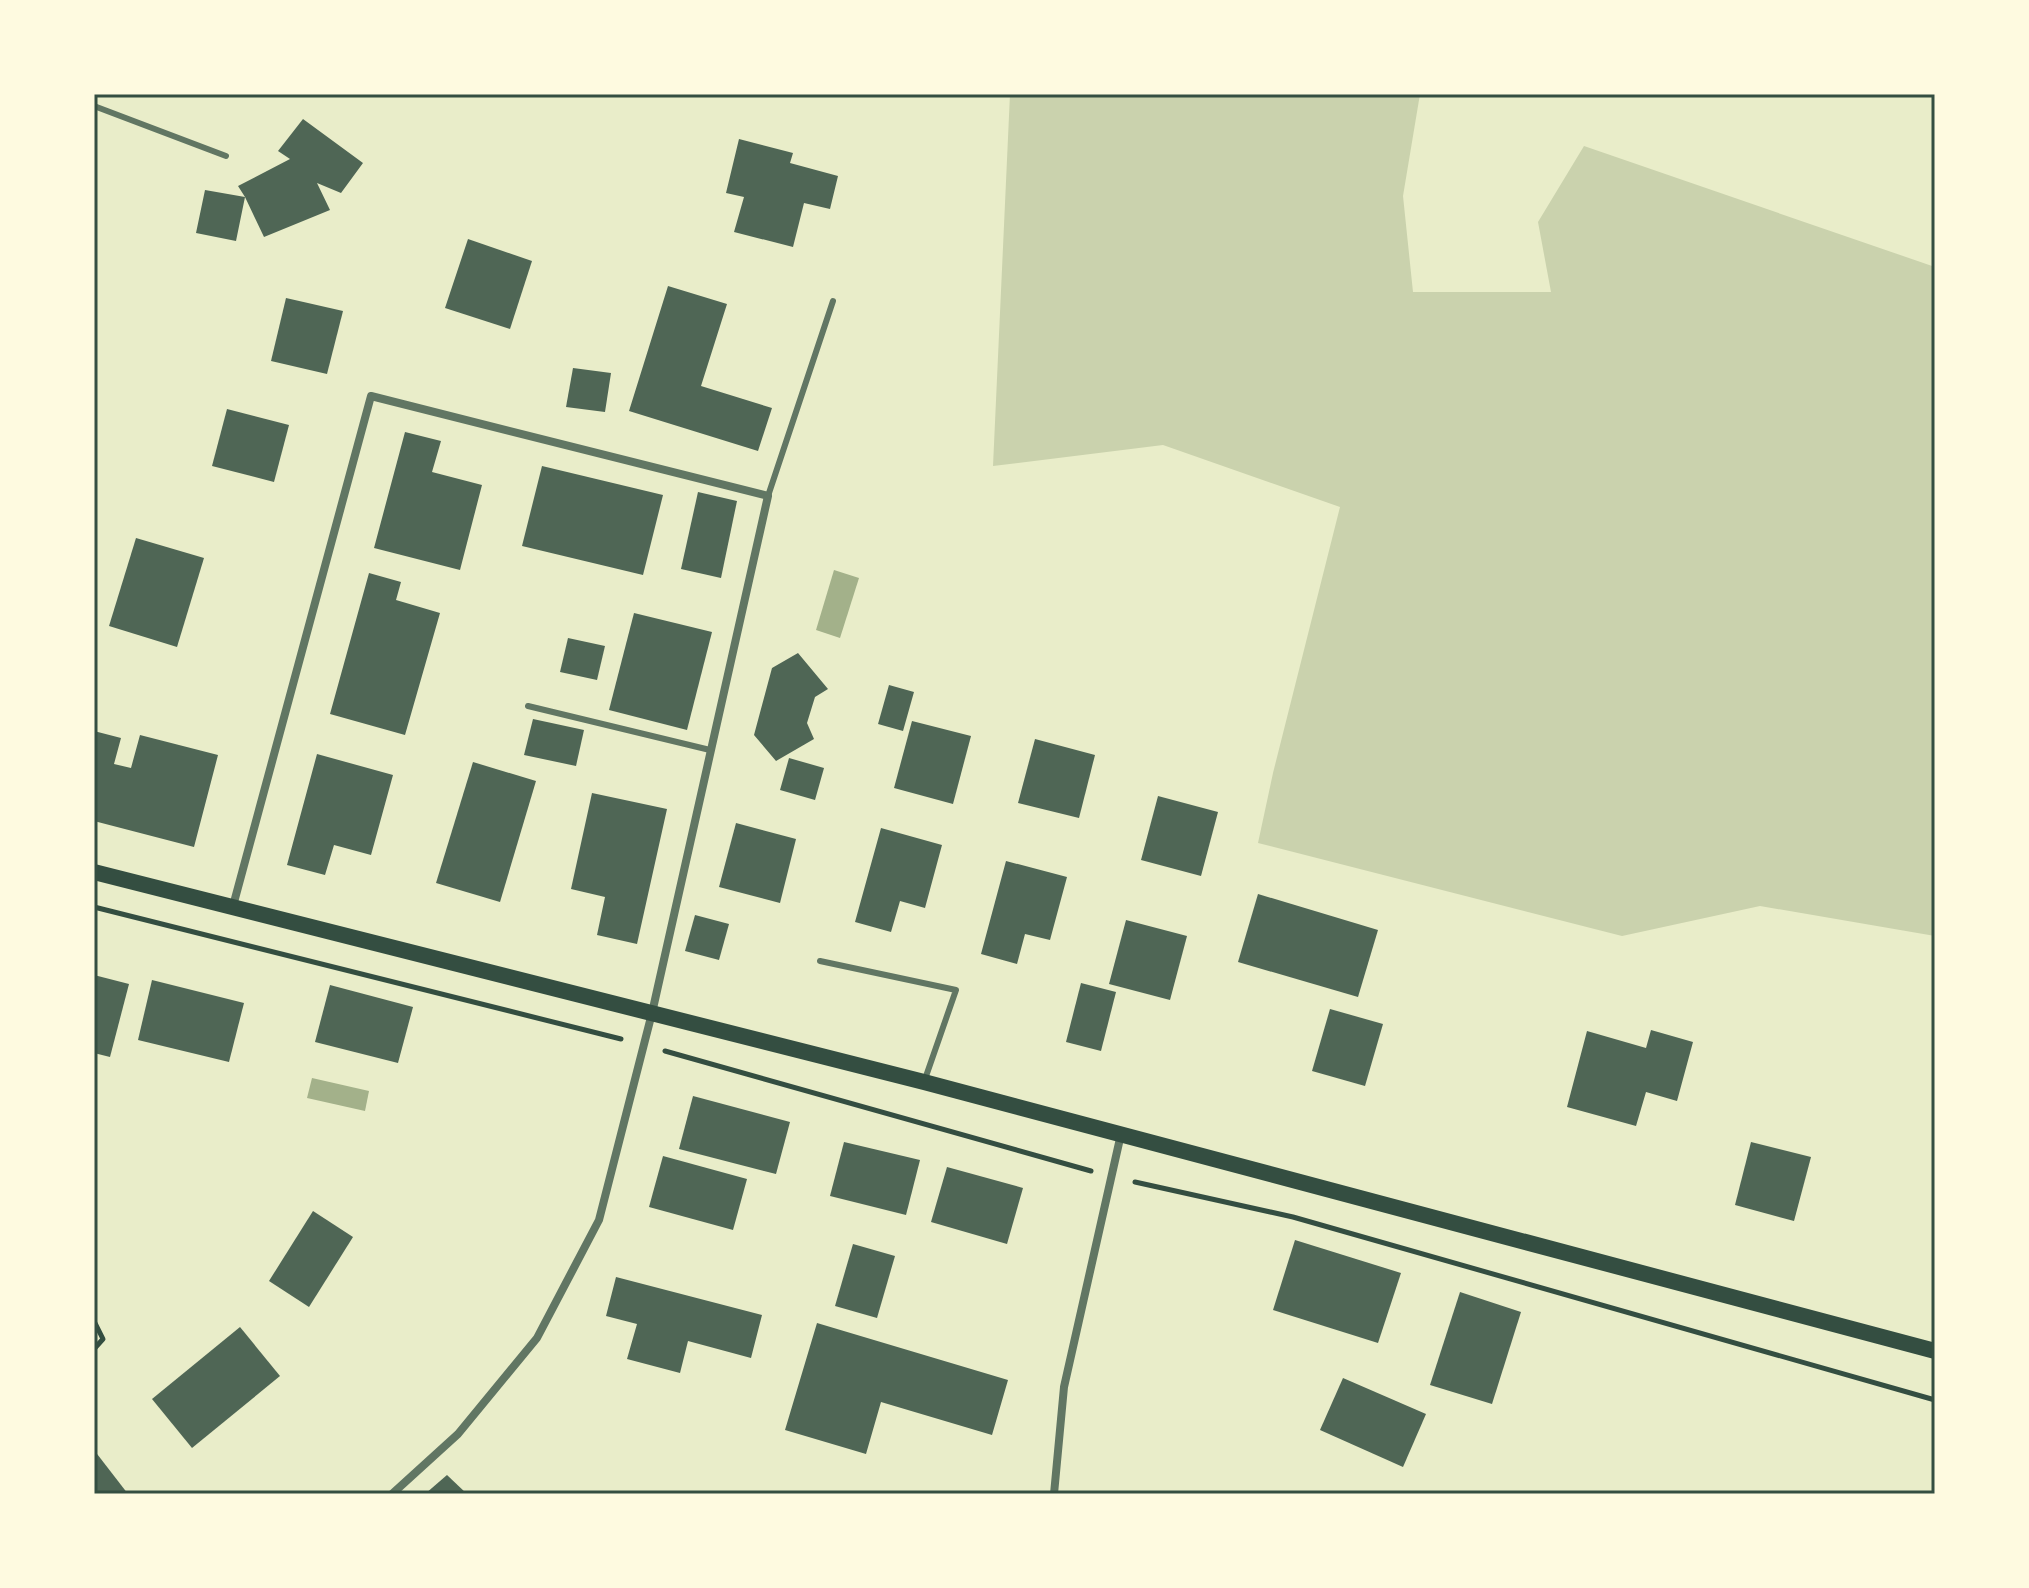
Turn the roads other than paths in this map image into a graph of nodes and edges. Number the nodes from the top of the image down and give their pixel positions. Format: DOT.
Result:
graph roads {
  1 [pos="94,106"];
  2 [pos="226,156"];
  3 [pos="833,301"];
  4 [pos="768,496"];
  5 [pos="528,706"];
  6 [pos="710,750"];
  7 [pos="94,872"];
  8 [pos="233,906"];
  9 [pos="820,961"];
  10 [pos="652,1013"];
  11 [pos="924,1082"];
  12 [pos="1122,1134"];
  13 [pos="1935,1351"];
  14 [pos="392,1494"];
  15 [pos="1054,1494"];
  1 -- 2 [label="lane"];
  3 -- 4 [label="lane"];
  4 -- 6 [label="street"];
  4 -- 8 [label="street"];
  5 -- 6 [label="lane"];
  6 -- 10 [label="street"];
  7 -- 8 [label="main road"];
  8 -- 10 [label="main road"];
  9 -- 11 [label="lane"];
  10 -- 11 [label="main road"];
  10 -- 14 [label="street"];
  11 -- 12 [label="main road"];
  12 -- 13 [label="main road"];
  12 -- 15 [label="street"];
}
